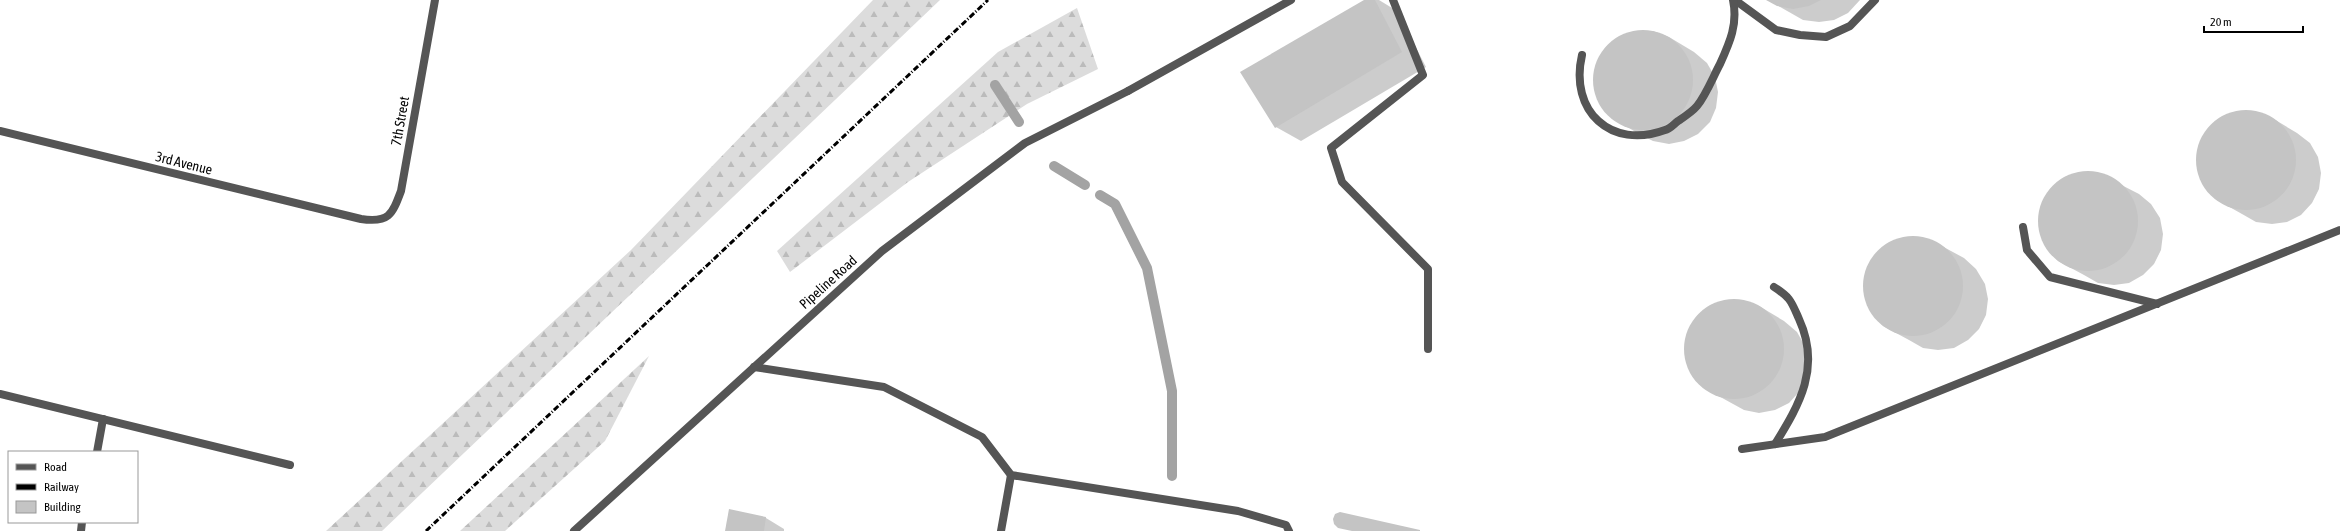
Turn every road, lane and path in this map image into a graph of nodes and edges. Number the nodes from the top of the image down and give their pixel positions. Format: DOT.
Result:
graph roads {
  1 [pos="435,0"];
  2 [pos="1290,0"];
  3 [pos="1393,0"];
  4 [pos="1734,0"];
  5 [pos="1875,0"];
  6 [pos="1582,55"];
  7 [pos="0,132"];
  8 [pos="361,219"];
  9 [pos="2023,227"];
  10 [pos="2340,230"];
  11 [pos="1774,287"];
  12 [pos="2157,304"];
  13 [pos="1428,349"];
  14 [pos="754,367"];
  15 [pos="0,394"];
  16 [pos="104,420"];
  17 [pos="1775,444"];
  18 [pos="1742,449"];
  19 [pos="97,451"];
  20 [pos="290,465"];
  21 [pos="1011,475"];
  22 [pos="574,531"];
  23 [pos="1001,531"];
  24 [pos="1289,531"];
  1 -- 8 [label="street, 7th Street"];
  2 -- 14 [label="street, Pipeline Road"];
  3 -- 13 [label="street"];
  4 -- 5 [label="street"];
  4 -- 6 [label="street"];
  7 -- 8 [label="street, 3rd Avenue"];
  9 -- 12 [label="street"];
  10 -- 12 [label="street"];
  11 -- 17 [label="street"];
  12 -- 17 [label="street"];
  14 -- 21 [label="street"];
  14 -- 22 [label="street, Pipeline Road"];
  15 -- 16 [label="street"];
  16 -- 19 [label="street"];
  16 -- 20 [label="street"];
  17 -- 18 [label="street"];
  21 -- 23 [label="street"];
  21 -- 24 [label="street"];
}
